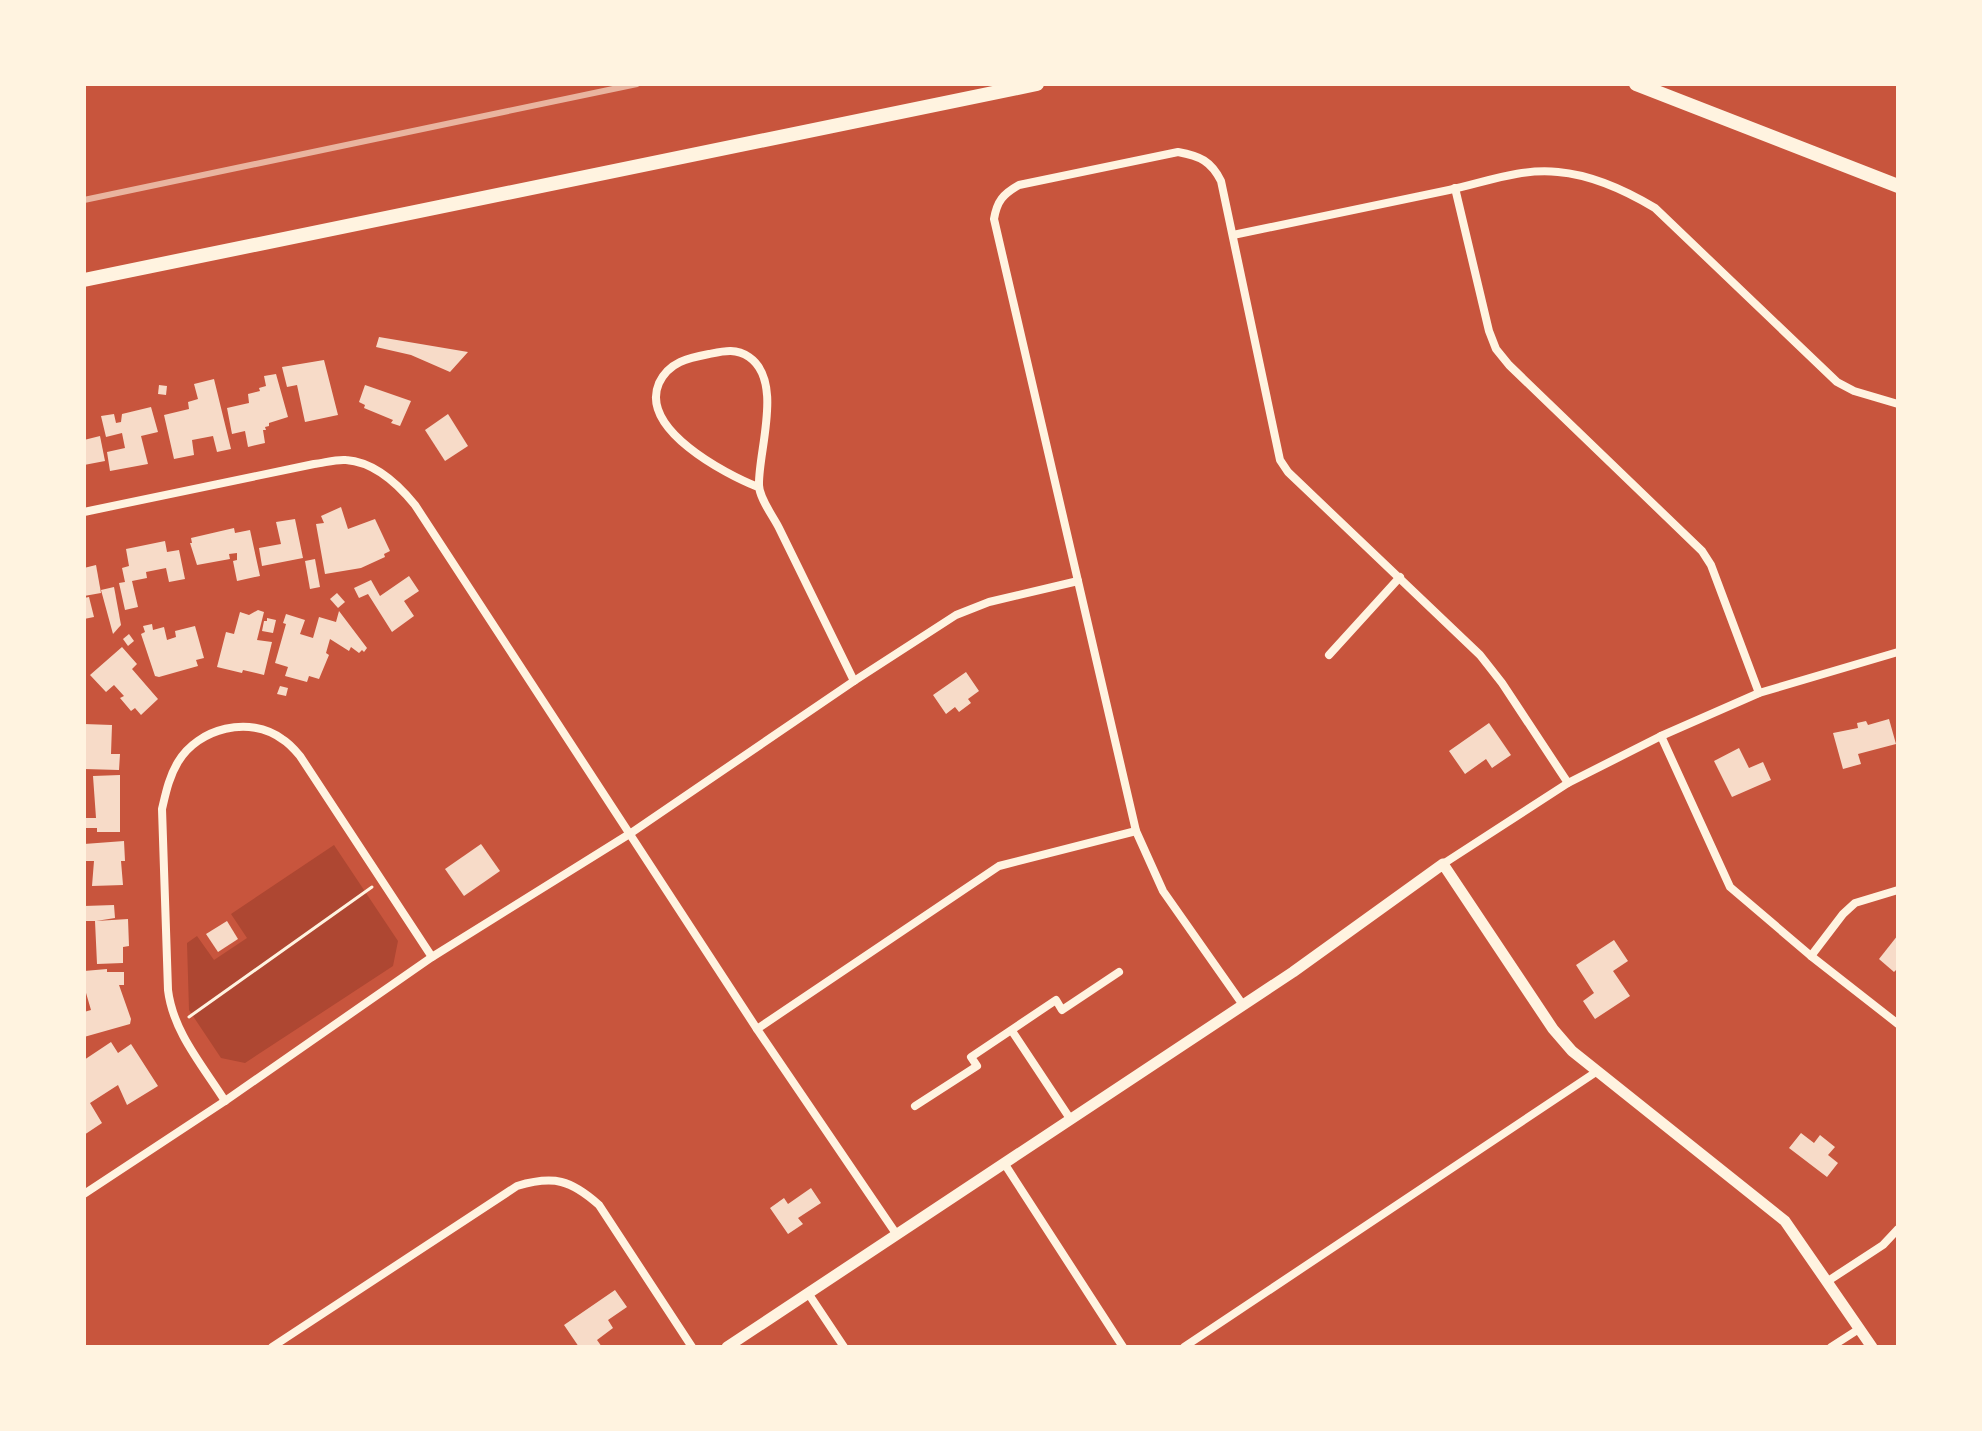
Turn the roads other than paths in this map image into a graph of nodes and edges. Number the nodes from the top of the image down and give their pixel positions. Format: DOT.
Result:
graph roads {
  1 [pos="1037,84"];
  2 [pos="1636,84"];
  3 [pos="1898,186"];
  4 [pos="1455,188"];
  5 [pos="1233,235"];
  6 [pos="84,280"];
  7 [pos="1898,404"];
  8 [pos="758,487"];
  9 [pos="84,512"];
  10 [pos="1400,577"];
  11 [pos="1078,581"];
  12 [pos="1898,652"];
  13 [pos="1329,655"];
  14 [pos="854,681"];
  15 [pos="1759,693"];
  16 [pos="1661,736"];
  17 [pos="1568,783"];
  18 [pos="1136,831"];
  19 [pos="631,833"];
  20 [pos="1443,864"];
  21 [pos="1898,890"];
  22 [pos="1811,956"];
  23 [pos="432,957"];
  24 [pos="1119,972"];
  25 [pos="1243,1005"];
  26 [pos="1898,1024"];
  27 [pos="757,1029"];
  28 [pos="1012,1031"];
  29 [pos="1596,1072"];
  30 [pos="225,1101"];
  31 [pos="915,1106"];
  32 [pos="1071,1120"];
  33 [pos="1004,1163"];
  34 [pos="84,1194"];
  35 [pos="1898,1229"];
  36 [pos="897,1235"];
  37 [pos="1828,1281"];
  38 [pos="808,1293"];
  39 [pos="1859,1329"];
  40 [pos="272,1347"];
  41 [pos="692,1347"];
  42 [pos="727,1347"];
  43 [pos="844,1347"];
  44 [pos="1123,1347"];
  45 [pos="1184,1347"];
  46 [pos="1831,1347"];
  47 [pos="1872,1347"];
  1 -- 6 [label="main road"];
  2 -- 3 [label="main road"];
  4 -- 5 [label="street"];
  4 -- 7 [label="street"];
  4 -- 15 [label="street"];
  5 -- 10 [label="street"];
  5 -- 11 [label="street"];
  8 -- 8 [label="street"];
  8 -- 14 [label="street"];
  9 -- 19 [label="street"];
  10 -- 13 [label="street"];
  10 -- 17 [label="street"];
  11 -- 14 [label="street"];
  11 -- 18 [label="street"];
  12 -- 15 [label="street"];
  14 -- 19 [label="street"];
  15 -- 16 [label="street"];
  16 -- 17 [label="street"];
  16 -- 22 [label="street"];
  17 -- 20 [label="street"];
  18 -- 25 [label="street"];
  18 -- 27 [label="street"];
  19 -- 23 [label="street"];
  19 -- 27 [label="street"];
  20 -- 25 [label="street"];
  20 -- 29 [label="street"];
  21 -- 22 [label="street"];
  22 -- 26 [label="street"];
  23 -- 30 [label="street"];
  23 -- 30 [label="street"];
  24 -- 28 [label="street"];
  25 -- 32 [label="street"];
  27 -- 36 [label="street"];
  28 -- 31 [label="street"];
  28 -- 32 [label="street"];
  29 -- 37 [label="street"];
  29 -- 45 [label="street"];
  30 -- 34 [label="street"];
  32 -- 33 [label="street"];
  33 -- 36 [label="street"];
  33 -- 44 [label="street"];
  35 -- 37 [label="street"];
  36 -- 38 [label="street"];
  37 -- 39 [label="street"];
  38 -- 42 [label="street"];
  38 -- 43 [label="street"];
  39 -- 46 [label="street"];
  39 -- 47 [label="street"];
  40 -- 41 [label="street"];
}
